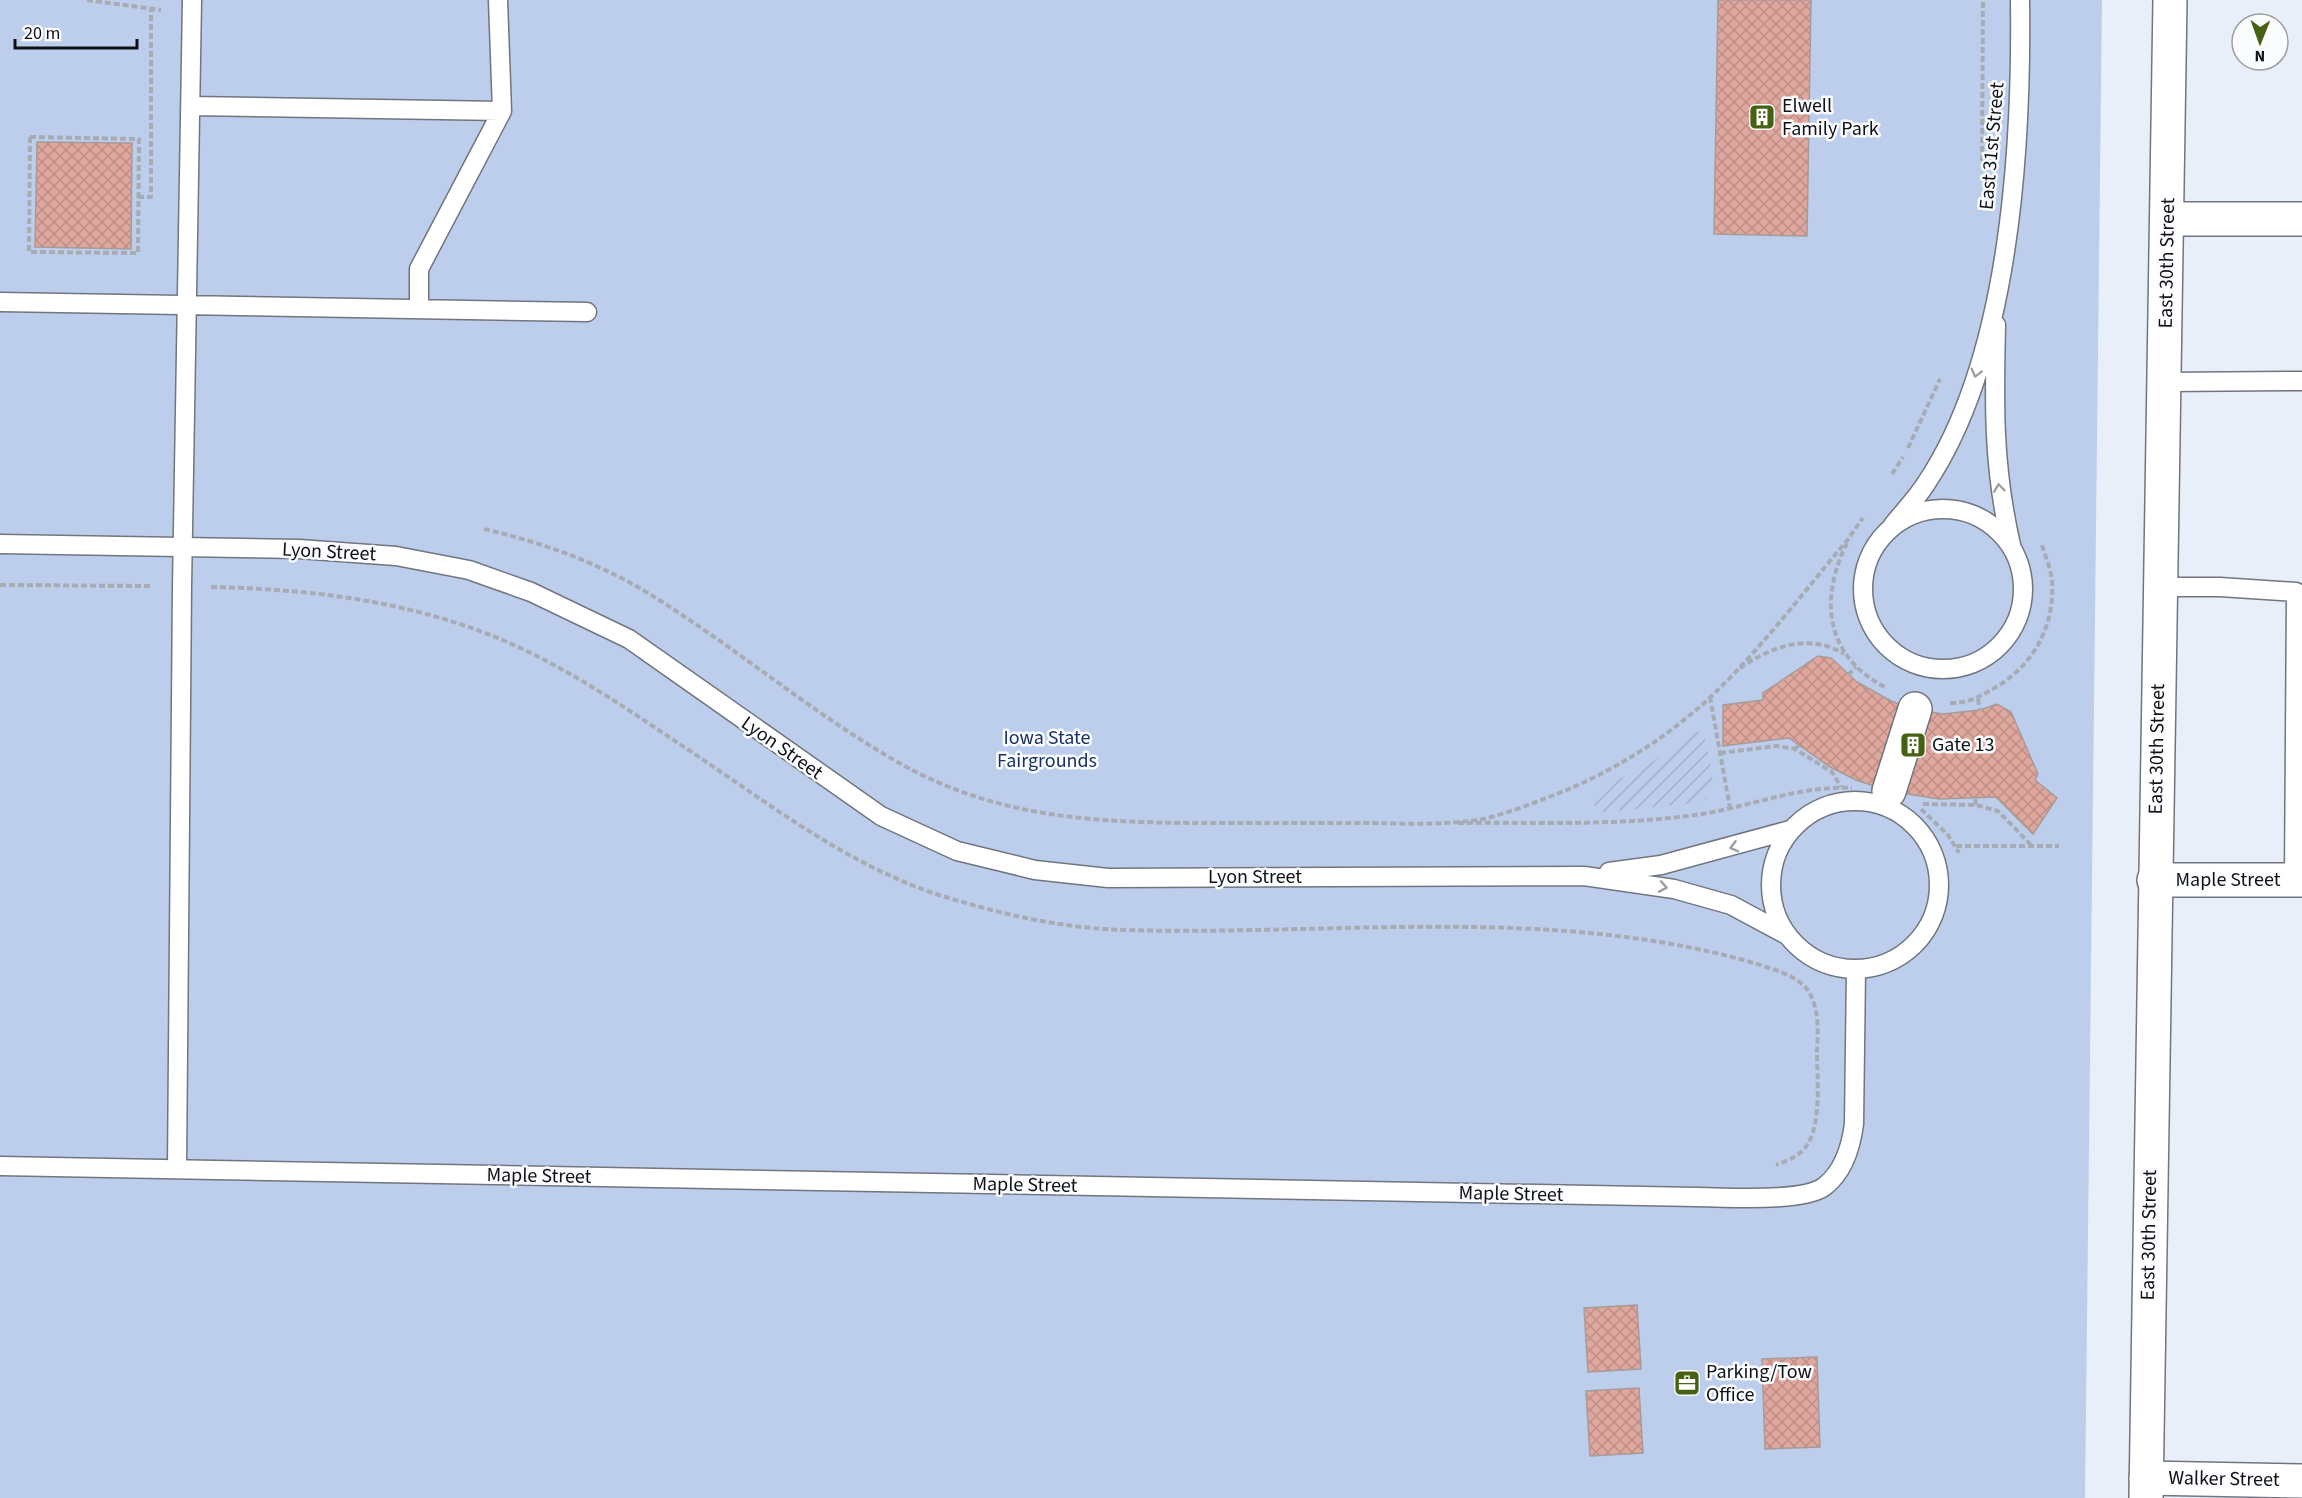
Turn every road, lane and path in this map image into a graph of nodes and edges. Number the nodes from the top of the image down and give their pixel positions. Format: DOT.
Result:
graph roads {
  1 [pos="87,0"];
  2 [pos="498,0"];
  3 [pos="2020,0"];
  4 [pos="2170,0"];
  5 [pos="192,7"];
  6 [pos="151,9"];
  7 [pos="191,106"];
  8 [pos="502,111"];
  9 [pos="138,197"];
  10 [pos="2168,219"];
  11 [pos="2302,219"];
  12 [pos="1997,296"];
  13 [pos="0,302"];
  14 [pos="189,305"];
  15 [pos="419,309"];
  16 [pos="587,312"];
  17 [pos="2302,381"];
  18 [pos="2165,382"];
  19 [pos="1893,525"];
  20 [pos="484,529"];
  21 [pos="1851,536"];
  22 [pos="0,544"];
  23 [pos="2011,545"];
  24 [pos="183,547"];
  25 [pos="2160,587"];
  26 [pos="2299,592"];
  27 [pos="1847,656"];
  28 [pos="1856,668"];
  29 [pos="1733,674"];
  30 [pos="1848,675"];
  31 [pos="1710,697"];
  32 [pos="1978,699"];
  33 [pos="1915,709"];
  34 [pos="1980,710"];
  35 [pos="1799,745"];
  36 [pos="1795,749"];
  37 [pos="1720,753"];
  38 [pos="1841,787"];
  39 [pos="1875,790"];
  40 [pos="1975,799"];
  41 [pos="1976,805"];
  42 [pos="1730,808"];
  43 [pos="1424,824"];
  44 [pos="1790,830"];
  45 [pos="1955,846"];
  46 [pos="2032,846"];
  47 [pos="2059,846"];
  48 [pos="1959,853"];
  49 [pos="1584,876"];
  50 [pos="2154,880"];
  51 [pos="2298,880"];
  52 [pos="1785,934"];
  53 [pos="1856,970"];
  54 [pos="0,1166"];
  55 [pos="177,1169"];
  56 [pos="2302,1481"];
  57 [pos="2146,1488"];
  1 -- 6 [label="path"];
  2 -- 8 [label="lane"];
  3 -- 12 [label="lane, East 31st Street"];
  4 -- 10 [label="main road, East 30th Street"];
  5 -- 6 [label="path"];
  5 -- 7 [label="lane"];
  6 -- 9 [label="path"];
  7 -- 8 [label="lane"];
  7 -- 14 [label="lane"];
  8 -- 15 [label="lane"];
  9 -- 9 [label="path"];
  10 -- 11 [label="main road"];
  10 -- 18 [label="main road, East 30th Street"];
  12 -- 19 [label="lane, East 31st Street, one-way"];
  23 -- 12 [label="lane, East 31st Street, one-way"];
  13 -- 14 [label="lane"];
  14 -- 15 [label="lane"];
  14 -- 24 [label="lane"];
  15 -- 16 [label="lane"];
  17 -- 18 [label="lane"];
  18 -- 25 [label="main road, East 30th Street"];
  19 -- 23 [label="lane, East 31st Street"];
  19 -- 23 [label="lane, East 31st Street"];
  20 -- 43 [label="path"];
  21 -- 29 [label="path"];
  22 -- 24 [label="lane, Lyon Street"];
  24 -- 49 [label="lane, Lyon Street"];
  24 -- 55 [label="lane"];
  25 -- 26 [label="lane"];
  25 -- 50 [label="main road, East 30th Street"];
  26 -- 51 [label="lane"];
  27 -- 29 [label="path"];
  28 -- 30 [label="path"];
  29 -- 31 [label="path"];
  31 -- 37 [label="path"];
  31 -- 43 [label="path"];
  32 -- 34 [label="path"];
  33 -- 39 [label="main road"];
  35 -- 36 [label="path"];
  36 -- 37 [label="path"];
  36 -- 38 [label="path"];
  37 -- 42 [label="path"];
  38 -- 39 [label="path"];
  38 -- 42 [label="path"];
  40 -- 41 [label="path"];
  41 -- 45 [label="path"];
  41 -- 46 [label="path"];
  42 -- 43 [label="path"];
  44 -- 49 [label="lane, one-way"];
  44 -- 52 [label="lane"];
  44 -- 53 [label="lane"];
  45 -- 46 [label="path"];
  45 -- 48 [label="path"];
  46 -- 47 [label="path"];
  49 -- 52 [label="lane, one-way"];
  50 -- 51 [label="main road, Maple Street"];
  50 -- 57 [label="main road, East 30th Street"];
  52 -- 53 [label="lane"];
  53 -- 55 [label="lane, Maple Street"];
  54 -- 55 [label="lane, Maple Street"];
  56 -- 57 [label="main road, Walker Street"];
}
